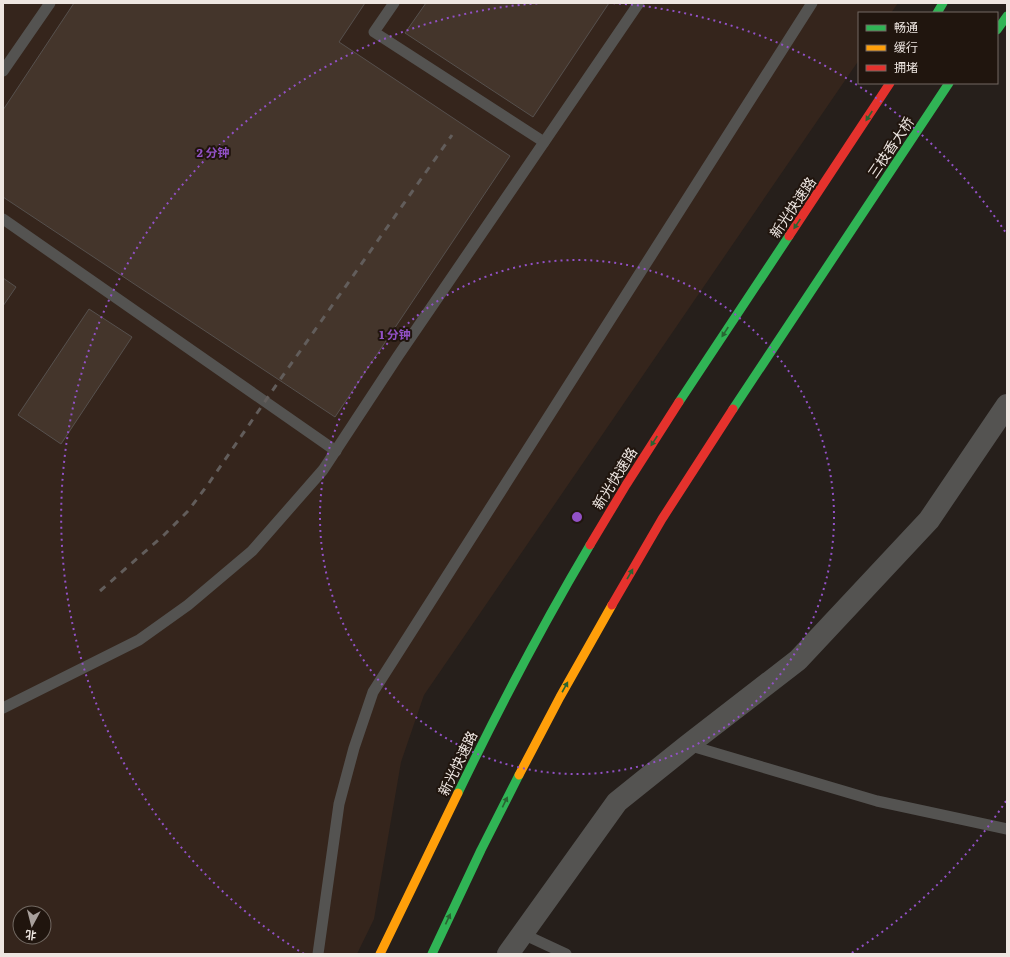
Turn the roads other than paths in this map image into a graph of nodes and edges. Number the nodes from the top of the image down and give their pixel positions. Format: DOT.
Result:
graph roads {
  1 [pos="50,3"];
  2 [pos="394,3"];
  3 [pos="639,3"];
  4 [pos="812,3"];
  5 [pos="943,3"];
  6 [pos="937,12"];
  7 [pos="1007,16"];
  8 [pos="998,29"];
  9 [pos="3,71"];
  10 [pos="889,84"];
  11 [pos="948,84"];
  12 [pos="957,84"];
  13 [pos="544,142"];
  14 [pos="3,219"];
  15 [pos="854,226"];
  16 [pos="1007,405"];
  17 [pos="336,450"];
  18 [pos="3,708"];
  19 [pos="688,745"];
  20 [pos="1007,828"];
  21 [pos="523,934"];
  22 [pos="318,954"];
  23 [pos="380,954"];
  24 [pos="432,954"];
  25 [pos="508,954"];
  26 [pos="566,954"];
  1 -- 9 [label="lane"];
  2 -- 13 [label="lane"];
  3 -- 13 [label="lane"];
  4 -- 22 [label="lane"];
  5 -- 6 [label="highway"];
  7 -- 8 [label="highway"];
  10 -- 23 [label="highway, 新光快速路, one-way"];
  11 -- 15 [label="highway, 三枝香大桥"];
  12 -- 15 [label="highway"];
  13 -- 17 [label="lane"];
  14 -- 17 [label="lane"];
  24 -- 15 [label="highway, one-way"];
  16 -- 19 [label="street"];
  17 -- 18 [label="lane"];
  19 -- 20 [label="lane"];
  19 -- 21 [label="street"];
  21 -- 25 [label="street"];
  21 -- 26 [label="lane"];
}
